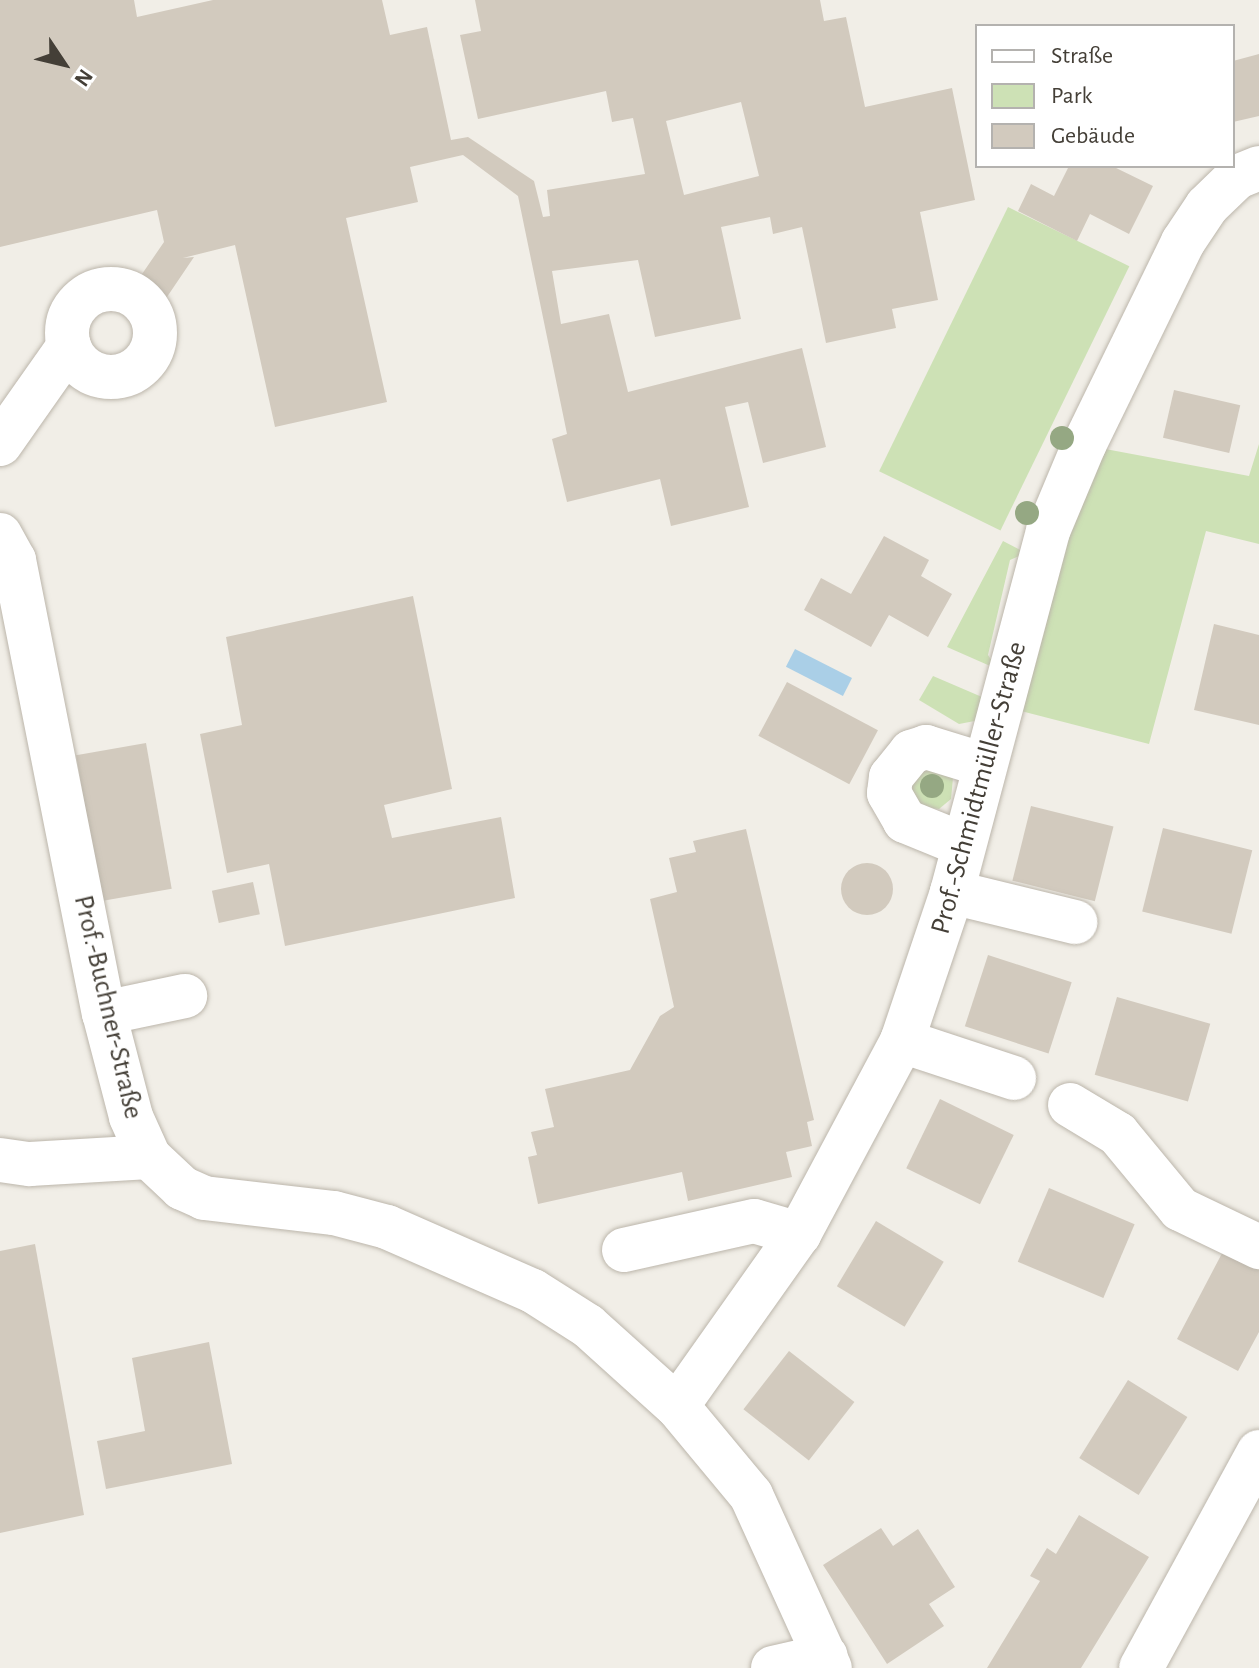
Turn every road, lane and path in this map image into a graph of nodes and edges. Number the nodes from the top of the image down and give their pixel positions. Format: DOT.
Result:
graph roads {
  1 [pos="1259,168"];
  2 [pos="69,346"];
  3 [pos="0,444"];
  4 [pos="0,535"];
  5 [pos="984,765"];
  6 [pos="964,845"];
  7 [pos="952,892"];
  8 [pos="1075,922"];
  9 [pos="185,996"];
  10 [pos="104,1013"];
  11 [pos="902,1041"];
  12 [pos="1014,1078"];
  13 [pos="1070,1105"];
  14 [pos="149,1157"];
  15 [pos="0,1160"];
  16 [pos="799,1234"];
  17 [pos="1259,1247"];
  18 [pos="624,1250"];
  19 [pos="677,1406"];
  20 [pos="1255,1470"];
  21 [pos="828,1662"];
  22 [pos="773,1668"];
  23 [pos="1141,1668"];
  1 -- 5 [label="street, Prof.-Schmidtmüller-Straße"];
  2 -- 3 [label="street"];
  4 -- 10 [label="street, Prof.-Buchner-Straße"];
  5 -- 6 [label="street, Prof.-Schmidtmüller-Straße"];
  5 -- 6 [label="street"];
  6 -- 7 [label="street, Prof.-Schmidtmüller-Straße"];
  7 -- 8 [label="street"];
  7 -- 11 [label="street, Prof.-Schmidtmüller-Straße"];
  9 -- 10 [label="street"];
  10 -- 14 [label="street, Prof.-Buchner-Straße"];
  11 -- 12 [label="street"];
  11 -- 16 [label="street, Prof.-Schmidtmüller-Straße"];
  13 -- 17 [label="street"];
  14 -- 15 [label="street"];
  14 -- 19 [label="street, Prof.-Buchner-Straße"];
  16 -- 18 [label="street"];
  16 -- 19 [label="street, Prof.-Schmidtmüller-Straße"];
  19 -- 21 [label="street, Prof.-Buchner-Straße"];
  20 -- 23 [label="street"];
  21 -- 22 [label="street"];
}
